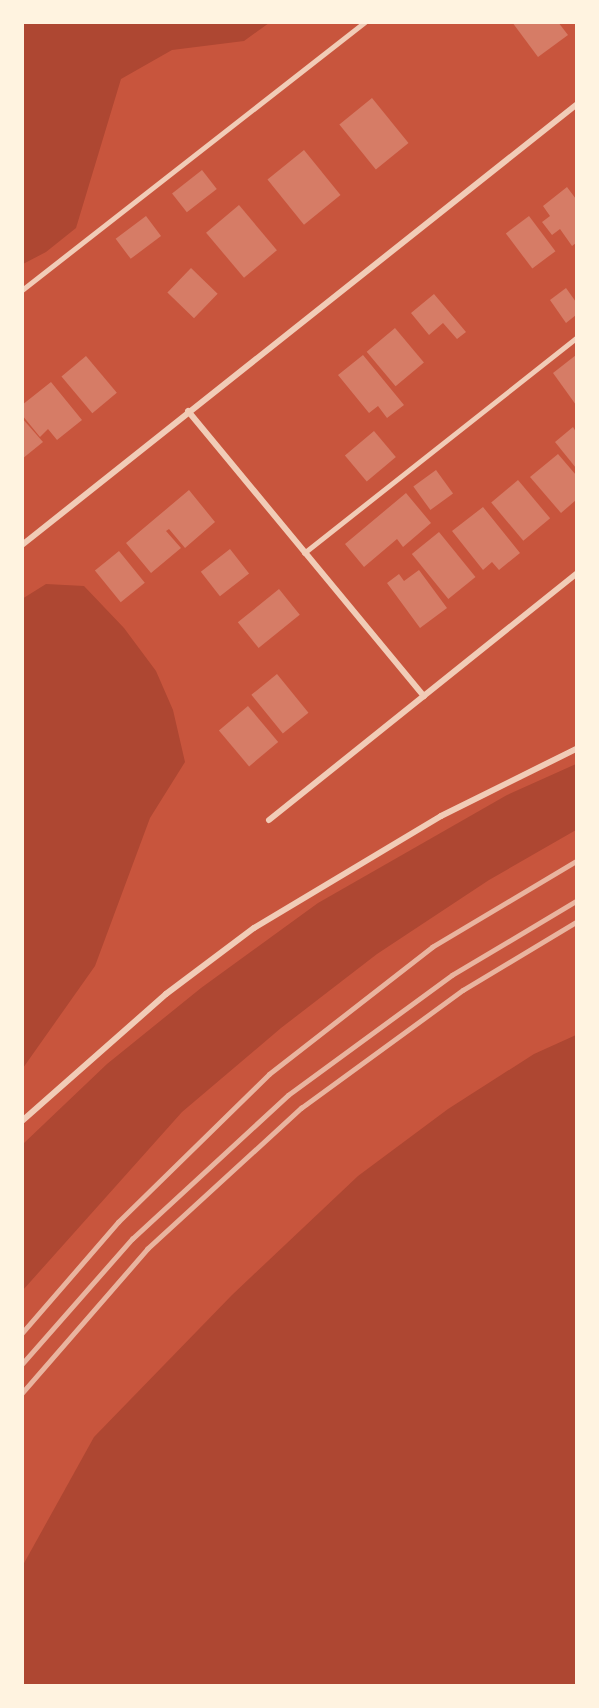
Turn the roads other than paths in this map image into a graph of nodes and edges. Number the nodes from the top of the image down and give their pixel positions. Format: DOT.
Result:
graph roads {
  1 [pos="365,22"];
  2 [pos="576,105"];
  3 [pos="22,290"];
  4 [pos="576,338"];
  5 [pos="188,411"];
  6 [pos="22,545"];
  7 [pos="304,553"];
  8 [pos="576,574"];
  9 [pos="424,696"];
  10 [pos="576,749"];
  11 [pos="269,820"];
  12 [pos="22,1120"];
  1 -- 3 [label="lane"];
  2 -- 5 [label="street"];
  4 -- 7 [label="lane"];
  5 -- 6 [label="street"];
  5 -- 7 [label="street"];
  7 -- 9 [label="street"];
  8 -- 9 [label="street"];
  9 -- 11 [label="street"];
  10 -- 12 [label="street"];
}
